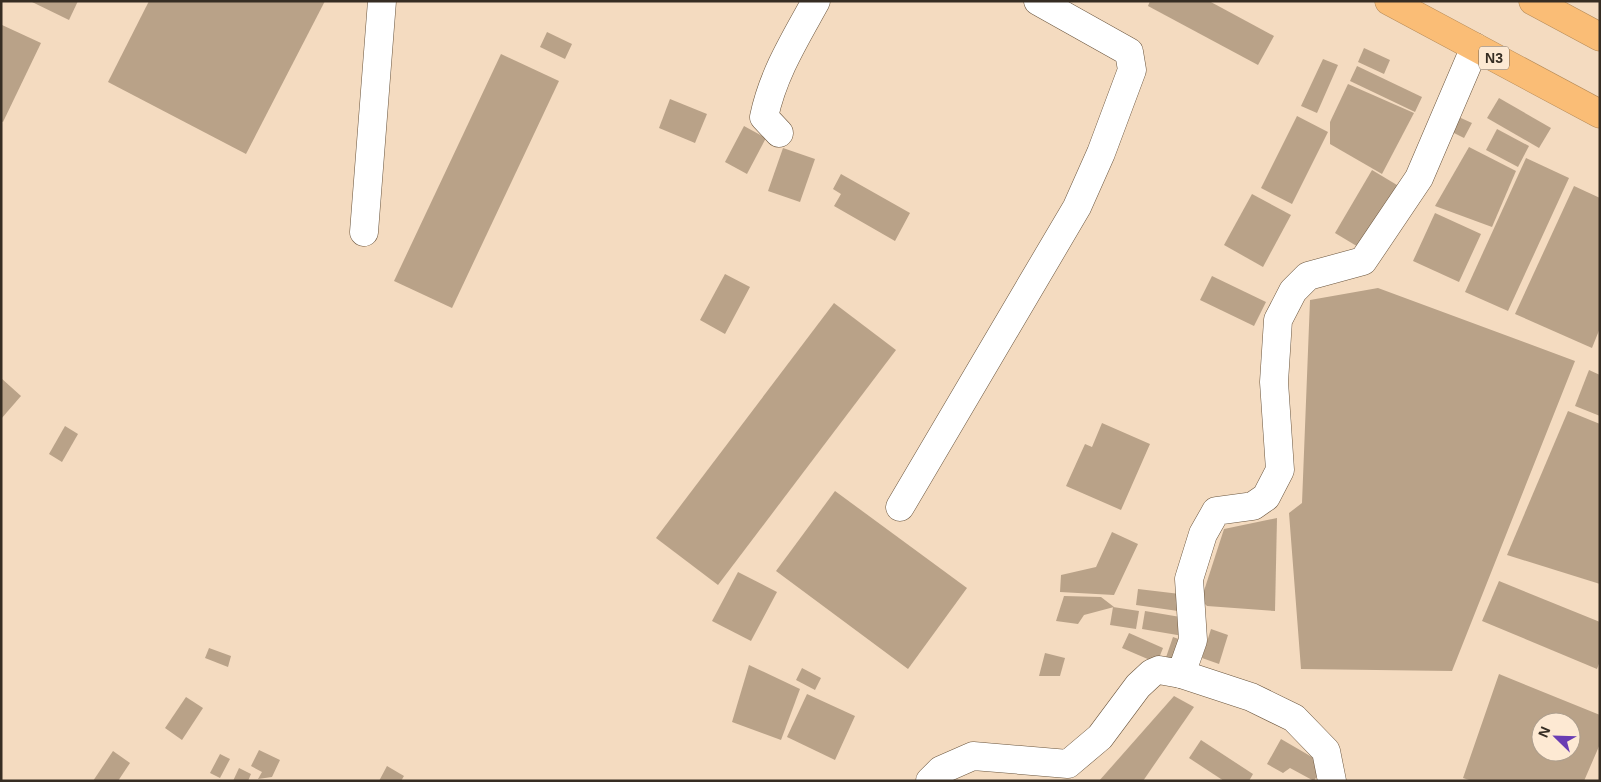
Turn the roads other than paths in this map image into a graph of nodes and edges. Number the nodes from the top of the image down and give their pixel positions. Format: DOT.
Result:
graph roads {
  1 [pos="382,1"];
  2 [pos="816,1"];
  3 [pos="1038,1"];
  4 [pos="1388,1"];
  5 [pos="1532,1"];
  6 [pos="1600,37"];
  7 [pos="1475,47"];
  8 [pos="1600,114"];
  9 [pos="779,133"];
  10 [pos="364,232"];
  11 [pos="900,507"];
  12 [pos="1181,674"];
  13 [pos="930,781"];
  14 [pos="1332,781"];
  1 -- 10 [label="street"];
  2 -- 9 [label="street"];
  3 -- 11 [label="street"];
  4 -- 7 [label="highway, N3"];
  5 -- 6 [label="highway"];
  7 -- 8 [label="highway, N3"];
  7 -- 12 [label="street"];
  12 -- 13 [label="street"];
  12 -- 14 [label="street"];
}
